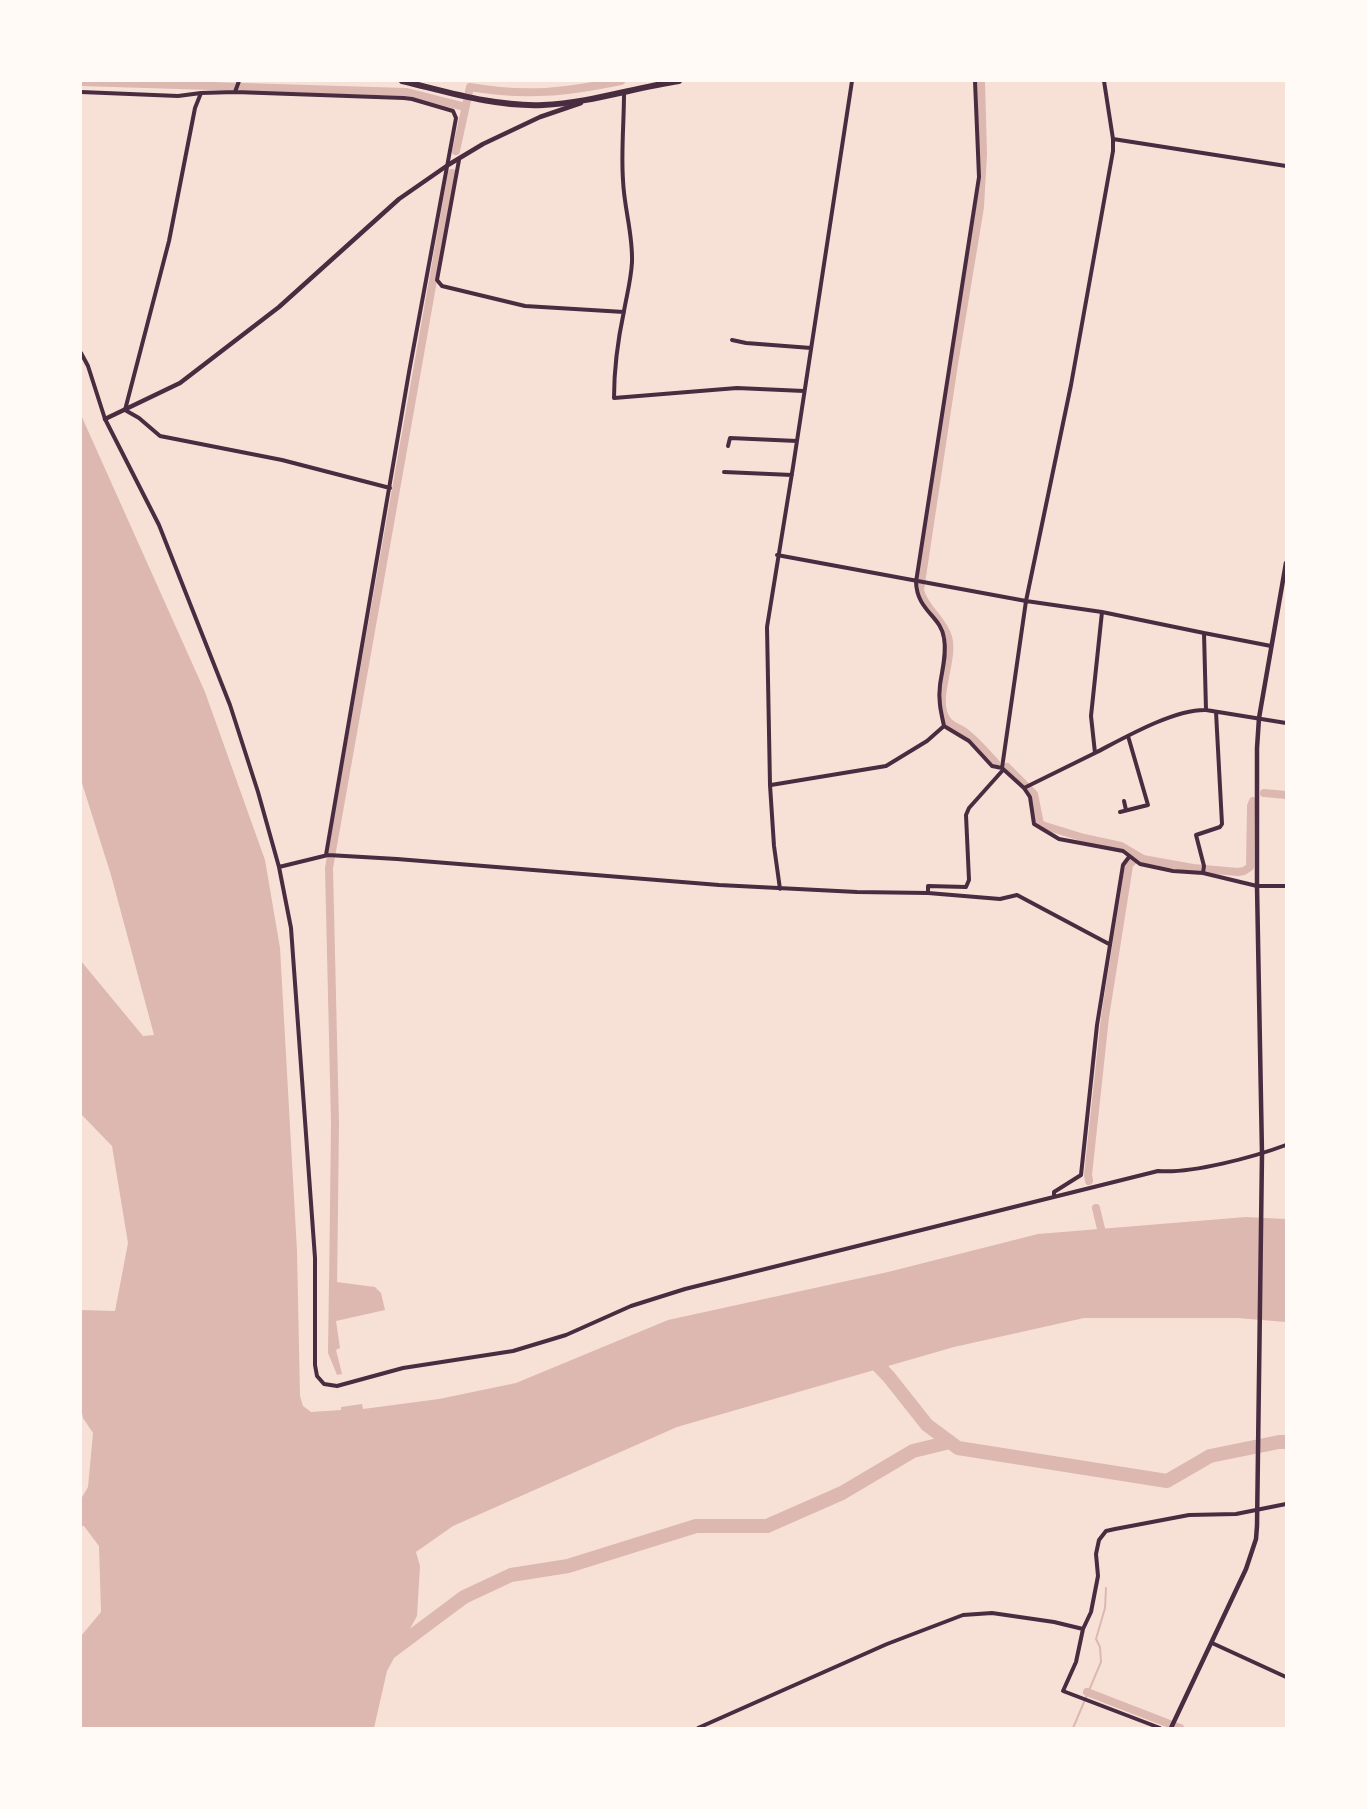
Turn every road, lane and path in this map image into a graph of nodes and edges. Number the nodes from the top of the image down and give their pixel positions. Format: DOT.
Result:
graph roads {
  1 [pos="402,81"];
  2 [pos="679,81"];
  3 [pos="852,81"];
  4 [pos="975,81"];
  5 [pos="1104,81"];
  6 [pos="238,82"];
  7 [pos="652,83"];
  8 [pos="236,90"];
  9 [pos="81,92"];
  10 [pos="201,93"];
  11 [pos="624,94"];
  12 [pos="592,99"];
  13 [pos="1113,139"];
  14 [pos="459,160"];
  15 [pos="448,165"];
  16 [pos="1286,166"];
  17 [pos="624,312"];
  18 [pos="732,340"];
  19 [pos="811,348"];
  20 [pos="81,353"];
  21 [pos="804,391"];
  22 [pos="125,410"];
  23 [pos="105,419"];
  24 [pos="797,441"];
  25 [pos="728,446"];
  26 [pos="724,472"];
  27 [pos="792,476"];
  28 [pos="390,488"];
  29 [pos="777,555"];
  30 [pos="1286,563"];
  31 [pos="919,582"];
  32 [pos="1026,602"];
  33 [pos="1102,612"];
  34 [pos="1204,633"];
  35 [pos="1271,646"];
  36 [pos="1206,710"];
  37 [pos="1216,712"];
  38 [pos="1259,718"];
  39 [pos="1286,723"];
  40 [pos="944,726"];
  41 [pos="1128,736"];
  42 [pos="1095,753"];
  43 [pos="1002,769"];
  44 [pos="770,785"];
  45 [pos="1026,786"];
  46 [pos="1124,801"];
  47 [pos="1126,810"];
  48 [pos="1120,812"];
  49 [pos="327,855"];
  50 [pos="1133,859"];
  51 [pos="279,867"];
  52 [pos="1203,870"];
  53 [pos="1257,886"];
  54 [pos="1286,886"];
  55 [pos="780,889"];
  56 [pos="928,893"];
  57 [pos="1109,944"];
  58 [pos="1286,1145"];
  59 [pos="1262,1154"];
  60 [pos="1054,1196"];
  61 [pos="1286,1504"];
  62 [pos="1258,1510"];
  63 [pos="1083,1629"];
  64 [pos="1212,1643"];
  65 [pos="1286,1677"];
  66 [pos="698,1728"];
  67 [pos="1160,1728"];
  68 [pos="1171,1728"];
  1 -- 12 [label="highway"];
  2 -- 7 [label="highway"];
  3 -- 19 [label="street"];
  4 -- 31 [label="street"];
  5 -- 13 [label="street"];
  6 -- 8 [label="street"];
  7 -- 11 [label="highway"];
  8 -- 10 [label="street"];
  8 -- 15 [label="street"];
  9 -- 10 [label="street"];
  10 -- 22 [label="street"];
  11 -- 12 [label="highway"];
  11 -- 17 [label="street"];
  12 -- 14 [label="street"];
  13 -- 16 [label="street"];
  13 -- 32 [label="street"];
  14 -- 15 [label="street"];
  14 -- 17 [label="street"];
  15 -- 22 [label="street"];
  15 -- 28 [label="street"];
  17 -- 21 [label="street"];
  18 -- 19 [label="street"];
  19 -- 21 [label="street"];
  20 -- 23 [label="street"];
  21 -- 24 [label="street"];
  22 -- 23 [label="street"];
  22 -- 28 [label="street"];
  23 -- 51 [label="street"];
  24 -- 25 [label="street"];
  24 -- 27 [label="street"];
  26 -- 27 [label="street"];
  27 -- 29 [label="street"];
  28 -- 49 [label="street"];
  29 -- 31 [label="street"];
  29 -- 44 [label="street"];
  30 -- 35 [label="street"];
  31 -- 32 [label="street"];
  31 -- 40 [label="street"];
  32 -- 33 [label="street"];
  32 -- 43 [label="street"];
  33 -- 34 [label="street"];
  33 -- 42 [label="street"];
  34 -- 35 [label="street"];
  34 -- 36 [label="street"];
  35 -- 38 [label="street"];
  36 -- 37 [label="street"];
  36 -- 41 [label="street"];
  37 -- 38 [label="street"];
  37 -- 52 [label="street"];
  38 -- 39 [label="street"];
  38 -- 53 [label="street"];
  40 -- 43 [label="street"];
  40 -- 44 [label="street"];
  41 -- 42 [label="street"];
  41 -- 47 [label="street"];
  42 -- 45 [label="street"];
  43 -- 45 [label="street"];
  43 -- 56 [label="street"];
  44 -- 55 [label="street"];
  45 -- 50 [label="street"];
  46 -- 47 [label="street"];
  47 -- 48 [label="street"];
  49 -- 51 [label="street"];
  49 -- 55 [label="street"];
  50 -- 52 [label="street"];
  50 -- 57 [label="street"];
  51 -- 60 [label="street"];
  52 -- 53 [label="street"];
  53 -- 54 [label="street"];
  53 -- 59 [label="street"];
  55 -- 56 [label="street"];
  56 -- 57 [label="street"];
  57 -- 60 [label="street"];
  58 -- 59 [label="street"];
  59 -- 60 [label="street"];
  59 -- 62 [label="street"];
  61 -- 62 [label="street"];
  62 -- 63 [label="street"];
  62 -- 64 [label="street"];
  63 -- 66 [label="street"];
  63 -- 67 [label="street"];
  64 -- 65 [label="street"];
  64 -- 68 [label="street"];
}
